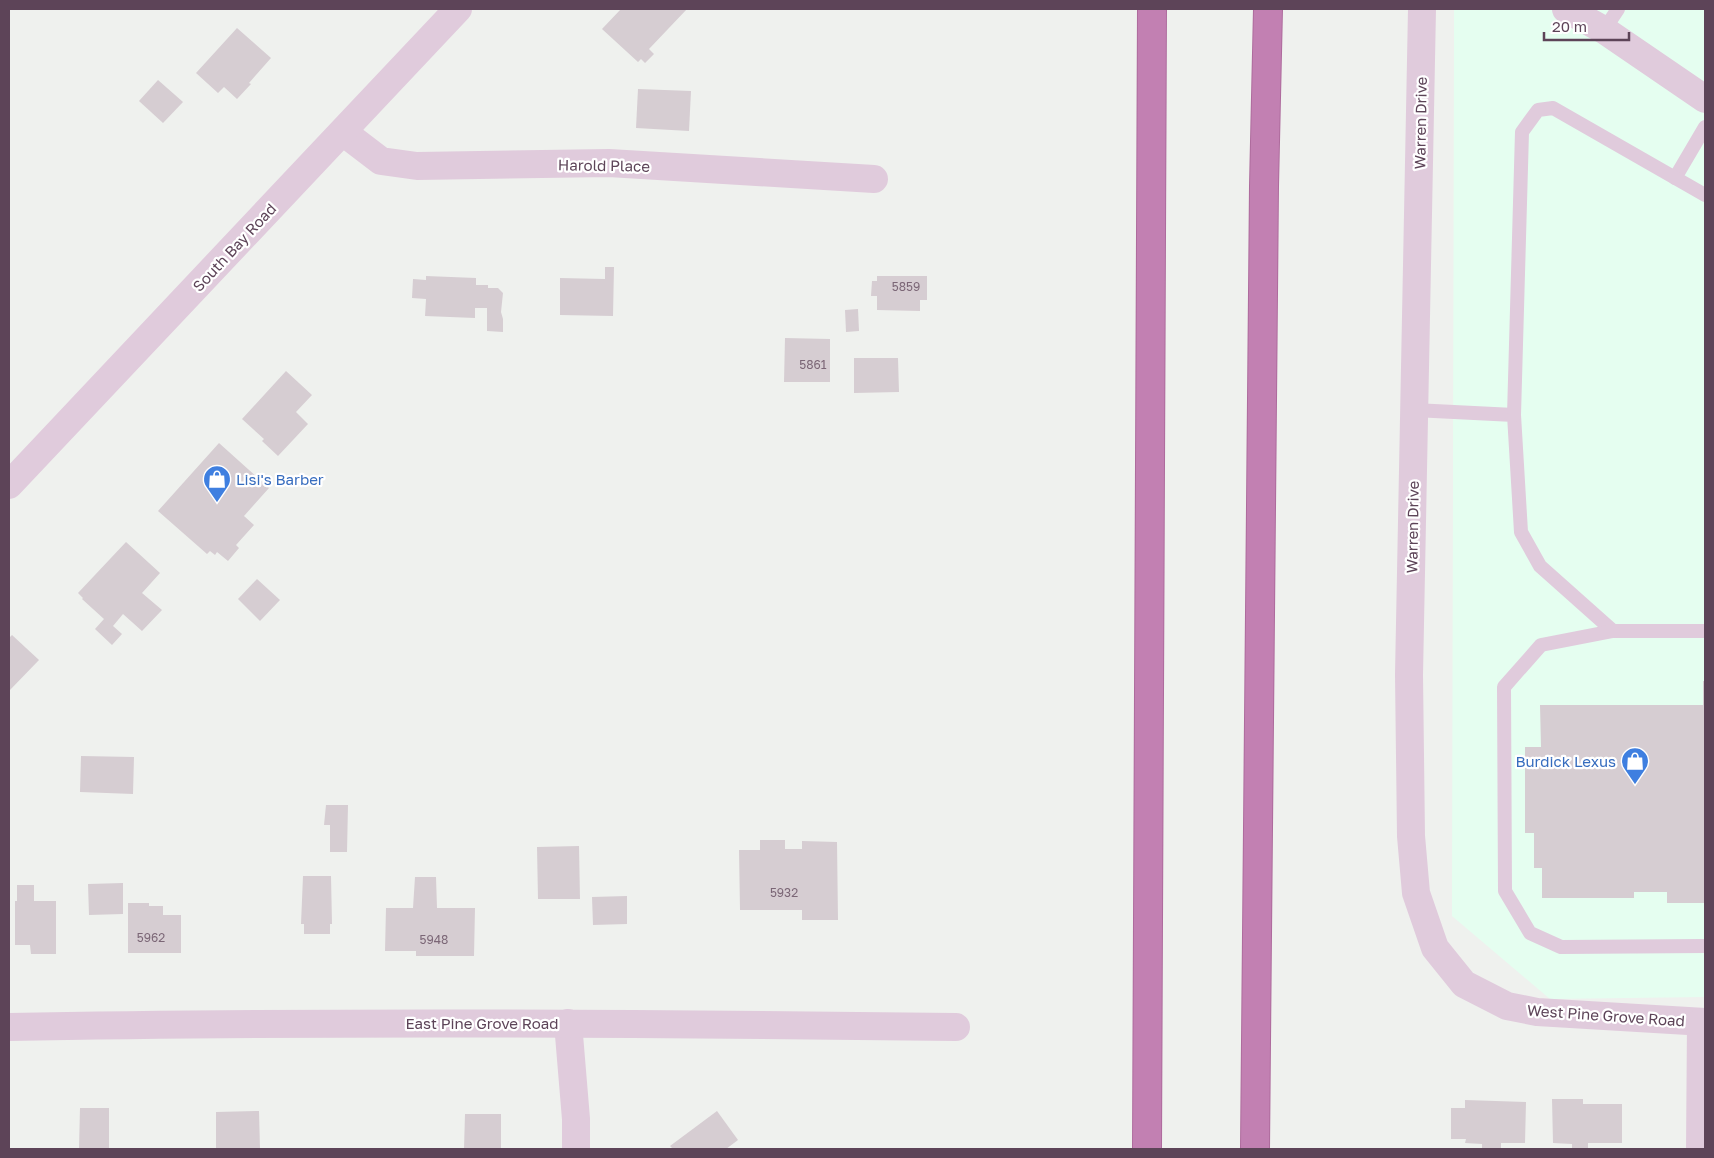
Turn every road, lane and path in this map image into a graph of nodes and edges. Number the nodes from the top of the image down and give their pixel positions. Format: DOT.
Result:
graph roads {
  1 [pos="458,9"];
  2 [pos="1152,9"];
  3 [pos="1260,9"];
  4 [pos="1268,9"];
  5 [pos="1422,9"];
  6 [pos="1566,9"];
  7 [pos="1611,19"];
  8 [pos="1705,100"];
  9 [pos="1705,127"];
  10 [pos="343,132"];
  11 [pos="1675,178"];
  12 [pos="874,179"];
  13 [pos="1264,186"];
  14 [pos="1705,195"];
  15 [pos="1414,410"];
  16 [pos="1514,415"];
  17 [pos="9,485"];
  18 [pos="1613,631"];
  19 [pos="1705,631"];
  20 [pos="1705,946"];
  21 [pos="1507,1006"];
  22 [pos="1703,1022"];
  23 [pos="568,1023"];
  24 [pos="956,1026"];
  25 [pos="9,1027"];
  26 [pos="576,1149"];
  27 [pos="1148,1149"];
  28 [pos="1255,1149"];
  29 [pos="1700,1149"];
  1 -- 10 [label="street, South Bay Road"];
  2 -- 27 [label="highway"];
  3 -- 13 [label="highway"];
  4 -- 13 [label="highway"];
  5 -- 15 [label="street, Warren Drive"];
  6 -- 7 [label="street"];
  7 -- 8 [label="street"];
  9 -- 11 [label="lane"];
  10 -- 12 [label="street, Harold Place"];
  10 -- 17 [label="street, South Bay Road"];
  11 -- 14 [label="lane"];
  11 -- 16 [label="lane"];
  13 -- 28 [label="highway"];
  15 -- 16 [label="lane"];
  15 -- 21 [label="street, Warren Drive"];
  16 -- 18 [label="lane"];
  18 -- 19 [label="lane"];
  18 -- 20 [label="lane"];
  21 -- 22 [label="street, West Pine Grove Road"];
  22 -- 29 [label="street"];
  23 -- 24 [label="street, East Pine Grove Road"];
  23 -- 25 [label="street, East Pine Grove Road"];
  23 -- 26 [label="street"];
}
